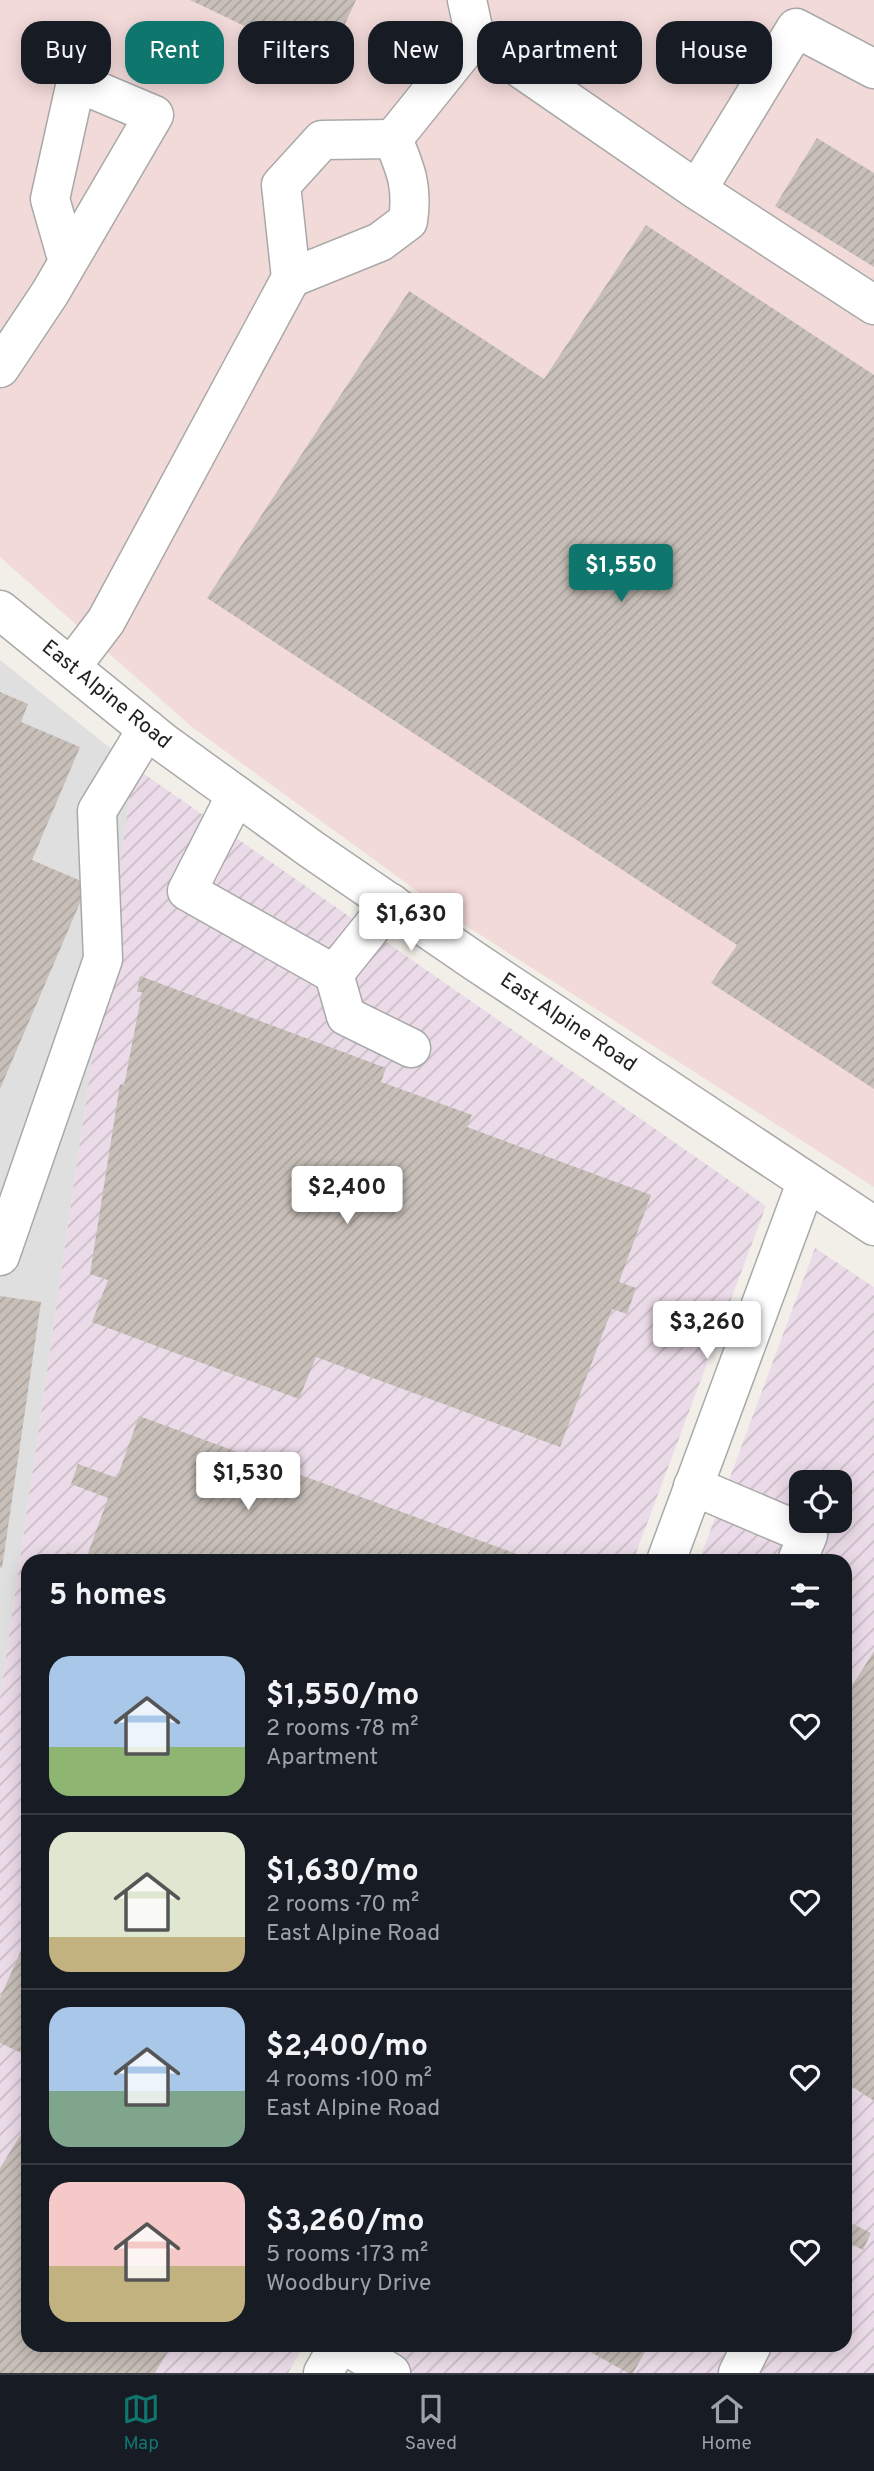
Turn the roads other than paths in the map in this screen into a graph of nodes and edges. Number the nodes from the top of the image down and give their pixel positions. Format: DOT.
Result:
graph roads {
  1 [pos="467,0"];
  2 [pos="475,37"];
  3 [pos="874,69"];
  4 [pos="393,139"];
  5 [pos="696,190"];
  6 [pos="68,262"];
  7 [pos="292,278"];
  8 [pos="874,305"];
  9 [pos="0,368"];
  10 [pos="0,610"];
  11 [pos="71,667"];
  12 [pos="147,729"];
  13 [pos="236,794"];
  14 [pos="391,903"];
  15 [pos="334,974"];
  16 [pos="411,1048"];
  17 [pos="806,1183"];
  18 [pos="874,1226"];
  19 [pos="0,1256"];
  20 [pos="692,1486"];
  21 [pos="668,1554"];
  22 [pos="800,1554"];
  23 [pos="335,2352"];
  24 [pos="356,2352"];
  25 [pos="748,2352"];
  26 [pos="323,2373"];
  27 [pos="391,2373"];
  28 [pos="737,2373"];
  1 -- 2 [label="street"];
  2 -- 4 [label="street"];
  2 -- 5 [label="street"];
  3 -- 5 [label="street"];
  4 -- 7 [label="street"];
  4 -- 7 [label="street"];
  5 -- 8 [label="street"];
  6 -- 9 [label="street"];
  7 -- 11 [label="street"];
  10 -- 11 [label="street, East Alpine Road"];
  11 -- 12 [label="street, East Alpine Road"];
  12 -- 13 [label="street, East Alpine Road"];
  12 -- 19 [label="street"];
  13 -- 14 [label="street, East Alpine Road"];
  13 -- 15 [label="street"];
  14 -- 15 [label="street"];
  14 -- 17 [label="street, East Alpine Road"];
  15 -- 16 [label="street"];
  17 -- 18 [label="street, East Alpine Road"];
  17 -- 20 [label="street"];
  20 -- 21 [label="street"];
  20 -- 22 [label="street"];
  23 -- 26 [label="street"];
  24 -- 27 [label="street"];
  25 -- 28 [label="street"];
}
